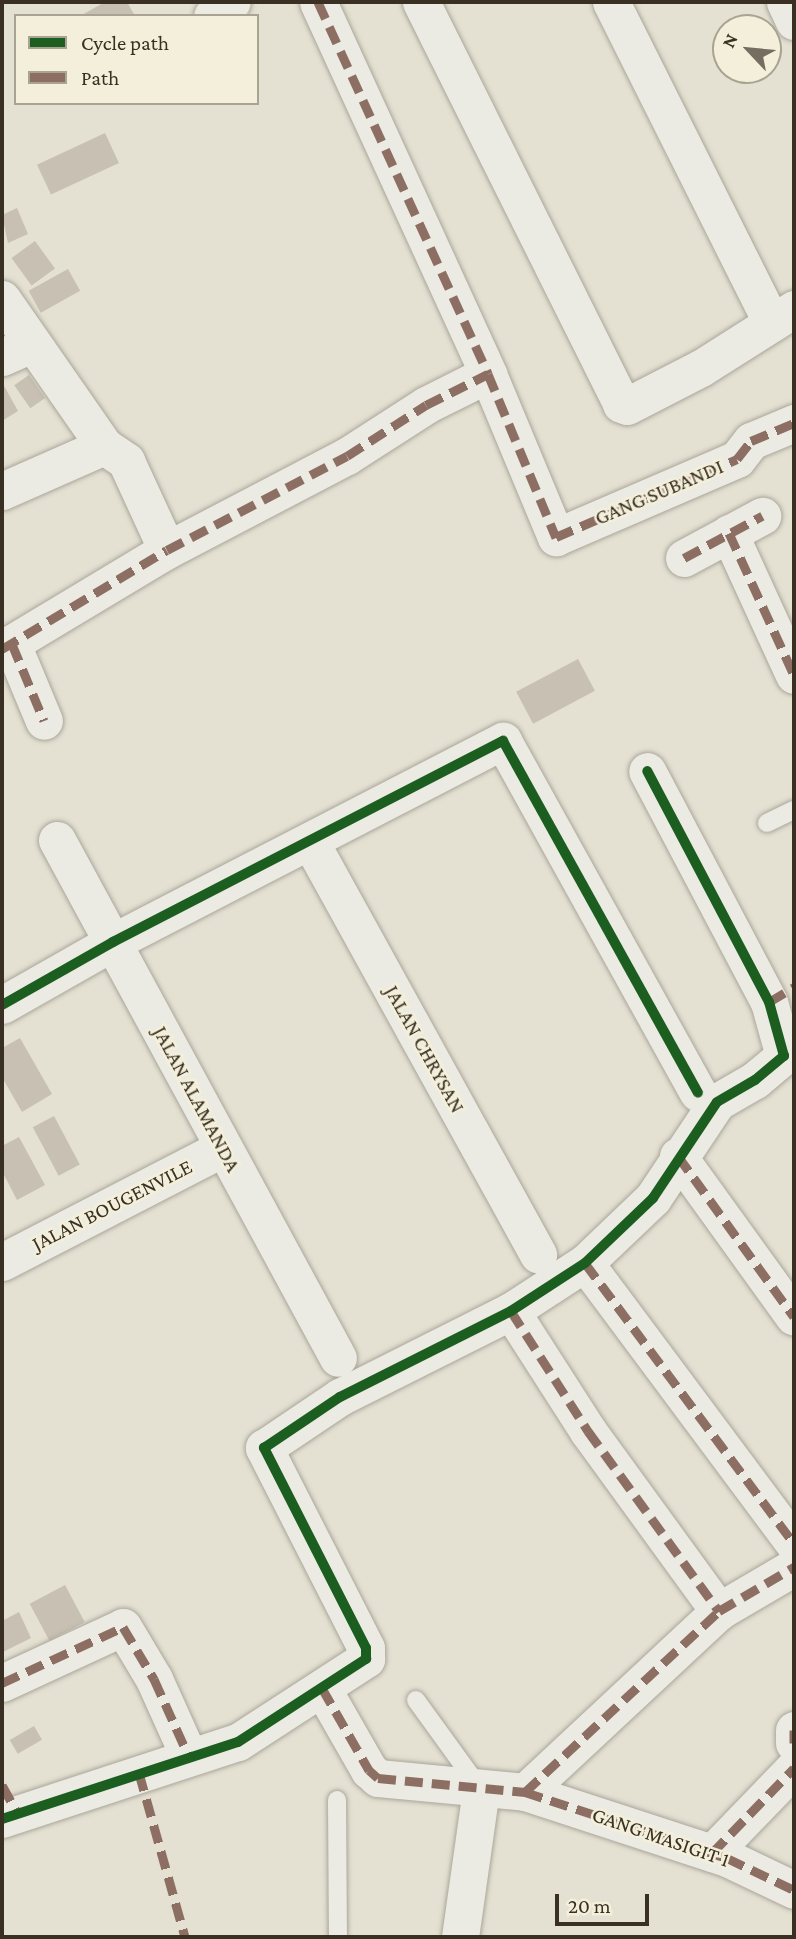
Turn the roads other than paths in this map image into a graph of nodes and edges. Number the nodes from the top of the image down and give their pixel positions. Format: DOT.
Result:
graph roads {
  1 [pos="232,2"];
  2 [pos="318,2"];
  3 [pos="421,2"];
  4 [pos="611,2"];
  5 [pos="785,2"];
  6 [pos="215,14"];
  7 [pos="794,21"];
  8 [pos="2,299"];
  9 [pos="783,316"];
  10 [pos="16,350"];
  11 [pos="488,374"];
  12 [pos="794,423"];
  13 [pos="104,446"];
  14 [pos="2,491"];
  15 [pos="762,516"];
  16 [pos="729,533"];
  17 [pos="167,550"];
  18 [pos="684,558"];
  19 [pos="7,646"];
  20 [pos="794,675"];
  21 [pos="44,721"];
  22 [pos="647,771"];
  23 [pos="794,810"];
  24 [pos="767,823"];
  25 [pos="57,840"];
  26 [pos="311,843"];
  27 [pos="113,942"];
  28 [pos="782,994"];
  29 [pos="2,1005"];
  30 [pos="698,1093"];
  31 [pos="223,1148"];
  32 [pos="678,1156"];
  33 [pos="538,1254"];
  34 [pos="2,1262"];
  35 [pos="585,1263"];
  36 [pos="511,1311"];
  37 [pos="794,1317"];
  38 [pos="338,1358"];
  39 [pos="794,1543"];
  40 [pos="794,1567"];
  41 [pos="719,1611"];
  42 [pos="2,1683"];
  43 [pos="322,1688"];
  44 [pos="416,1700"];
  45 [pos="794,1730"];
  46 [pos="794,1743"];
  47 [pos="189,1757"];
  48 [pos="794,1768"];
  49 [pos="481,1790"];
  50 [pos="525,1791"];
  51 [pos="337,1800"];
  52 [pos="7,1806"];
  53 [pos="712,1853"];
  54 [pos="794,1890"];
  55 [pos="338,1937"];
  56 [pos="460,1937"];
  1 -- 6 [label="street"];
  2 -- 11 [label="street"];
  3 -- 9 [label="street"];
  4 -- 9 [label="street"];
  5 -- 7 [label="street"];
  8 -- 10 [label="street"];
  10 -- 13 [label="street"];
  11 -- 12 [label="street, GANG SUBANDI"];
  11 -- 17 [label="street"];
  13 -- 14 [label="street"];
  13 -- 17 [label="street"];
  15 -- 16 [label="street"];
  16 -- 18 [label="street"];
  16 -- 20 [label="street"];
  17 -- 19 [label="street"];
  19 -- 21 [label="street"];
  22 -- 28 [label="street"];
  23 -- 24 [label="lane"];
  25 -- 27 [label="street, JALAN ALAMANDA"];
  26 -- 27 [label="street"];
  26 -- 30 [label="street"];
  26 -- 33 [label="street, JALAN CHRYSAN"];
  27 -- 29 [label="street"];
  27 -- 31 [label="street, JALAN ALAMANDA"];
  28 -- 32 [label="street"];
  31 -- 34 [label="street, JALAN BOUGENVILE"];
  31 -- 38 [label="street, JALAN ALAMANDA"];
  32 -- 35 [label="street"];
  32 -- 37 [label="street"];
  35 -- 36 [label="street"];
  35 -- 39 [label="street"];
  36 -- 41 [label="street"];
  36 -- 43 [label="street"];
  40 -- 41 [label="street"];
  41 -- 50 [label="street"];
  42 -- 47 [label="street"];
  43 -- 47 [label="street"];
  43 -- 49 [label="street, GANG MASIGIT 1"];
  44 -- 49 [label="lane"];
  45 -- 46 [label="street"];
  47 -- 52 [label="street"];
  48 -- 53 [label="street"];
  49 -- 50 [label="street, GANG MASIGIT 1"];
  49 -- 56 [label="street"];
  50 -- 53 [label="street, GANG MASIGIT 1"];
  51 -- 55 [label="lane"];
  53 -- 54 [label="street, GANG MASIGIT 1"];
}
